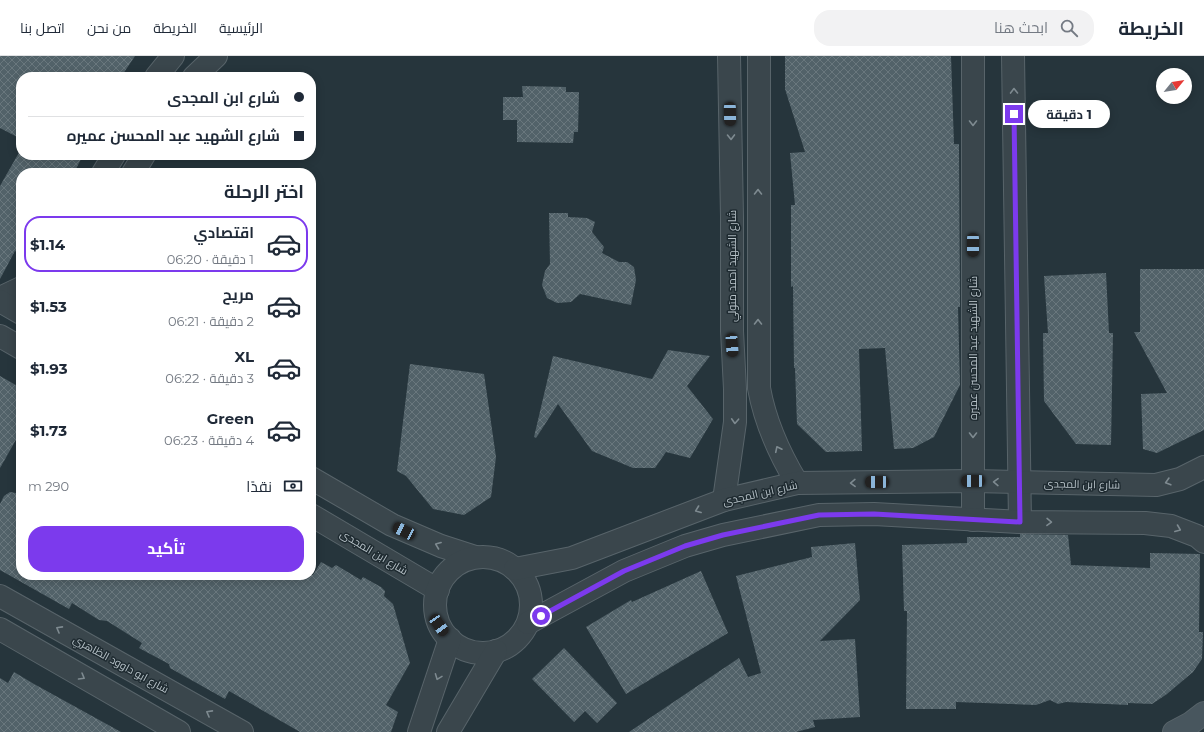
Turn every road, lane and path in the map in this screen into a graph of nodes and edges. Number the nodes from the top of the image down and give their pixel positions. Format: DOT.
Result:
graph roads {
  1 [pos="173,56"];
  2 [pos="216,56"];
  3 [pos="729,56"];
  4 [pos="759,56"];
  5 [pos="973,56"];
  6 [pos="1013,56"];
  7 [pos="160,72"];
  8 [pos="199,72"];
  9 [pos="16,290"];
  10 [pos="0,298"];
  11 [pos="0,301"];
  12 [pos="16,310"];
  13 [pos="0,336"];
  14 [pos="16,345"];
  15 [pos="759,388"];
  16 [pos="735,389"];
  17 [pos="1204,468"];
  18 [pos="316,481"];
  19 [pos="973,481"];
  20 [pos="1019,482"];
  21 [pos="797,483"];
  22 [pos="724,500"];
  23 [pos="316,518"];
  24 [pos="973,520"];
  25 [pos="1020,522"];
  26 [pos="1204,542"];
  27 [pos="475,558"];
  28 [pos="515,569"];
  29 [pos="438,590"];
  30 [pos="0,596"];
  31 [pos="528,623"];
  32 [pos="0,630"];
  33 [pos="450,639"];
  34 [pos="496,651"];
  35 [pos="1204,713"];
  36 [pos="179,732"];
  37 [pos="242,732"];
  38 [pos="419,732"];
  39 [pos="448,732"];
  40 [pos="1174,732"];
  1 -- 7 [label="street"];
  2 -- 8 [label="street"];
  3 -- 16 [label="street, شارع الشهيد احمد متولي, one-way"];
  15 -- 4 [label="street, one-way"];
  5 -- 19 [label="street, شارع الشهيد عبد المحسن عميره, one-way"];
  20 -- 6 [label="street, one-way"];
  9 -- 10 [label="street"];
  11 -- 12 [label="street"];
  13 -- 14 [label="street"];
  15 -- 16 [label="street"];
  21 -- 15 [label="street, one-way"];
  16 -- 22 [label="street, شارع الشهيد احمد متولي, one-way"];
  17 -- 20 [label="street, شارع ابن المجدى, one-way"];
  27 -- 18 [label="street, one-way"];
  20 -- 19 [label="street, شارع ابن المجدى, one-way"];
  19 -- 21 [label="street, شارع ابن المجدى, one-way"];
  19 -- 24 [label="street, شارع الشهيد عبد المحسن عميره"];
  20 -- 25 [label="street"];
  21 -- 22 [label="street, شارع ابن المجدى"];
  22 -- 28 [label="street, شارع ابن المجدى, one-way"];
  23 -- 29 [label="street, شارع ابن المجدى"];
  24 -- 25 [label="street"];
  24 -- 31 [label="street"];
  25 -- 26 [label="street, one-way"];
  27 -- 28 [label="street"];
  27 -- 29 [label="street"];
  28 -- 31 [label="street"];
  29 -- 33 [label="street"];
  37 -- 30 [label="street, شارع ابو داوود الظاهري, one-way"];
  31 -- 34 [label="street"];
  32 -- 36 [label="street, one-way"];
  33 -- 34 [label="street"];
  33 -- 38 [label="street, one-way"];
  34 -- 39 [label="street"];
  35 -- 40 [label="street"];
}
